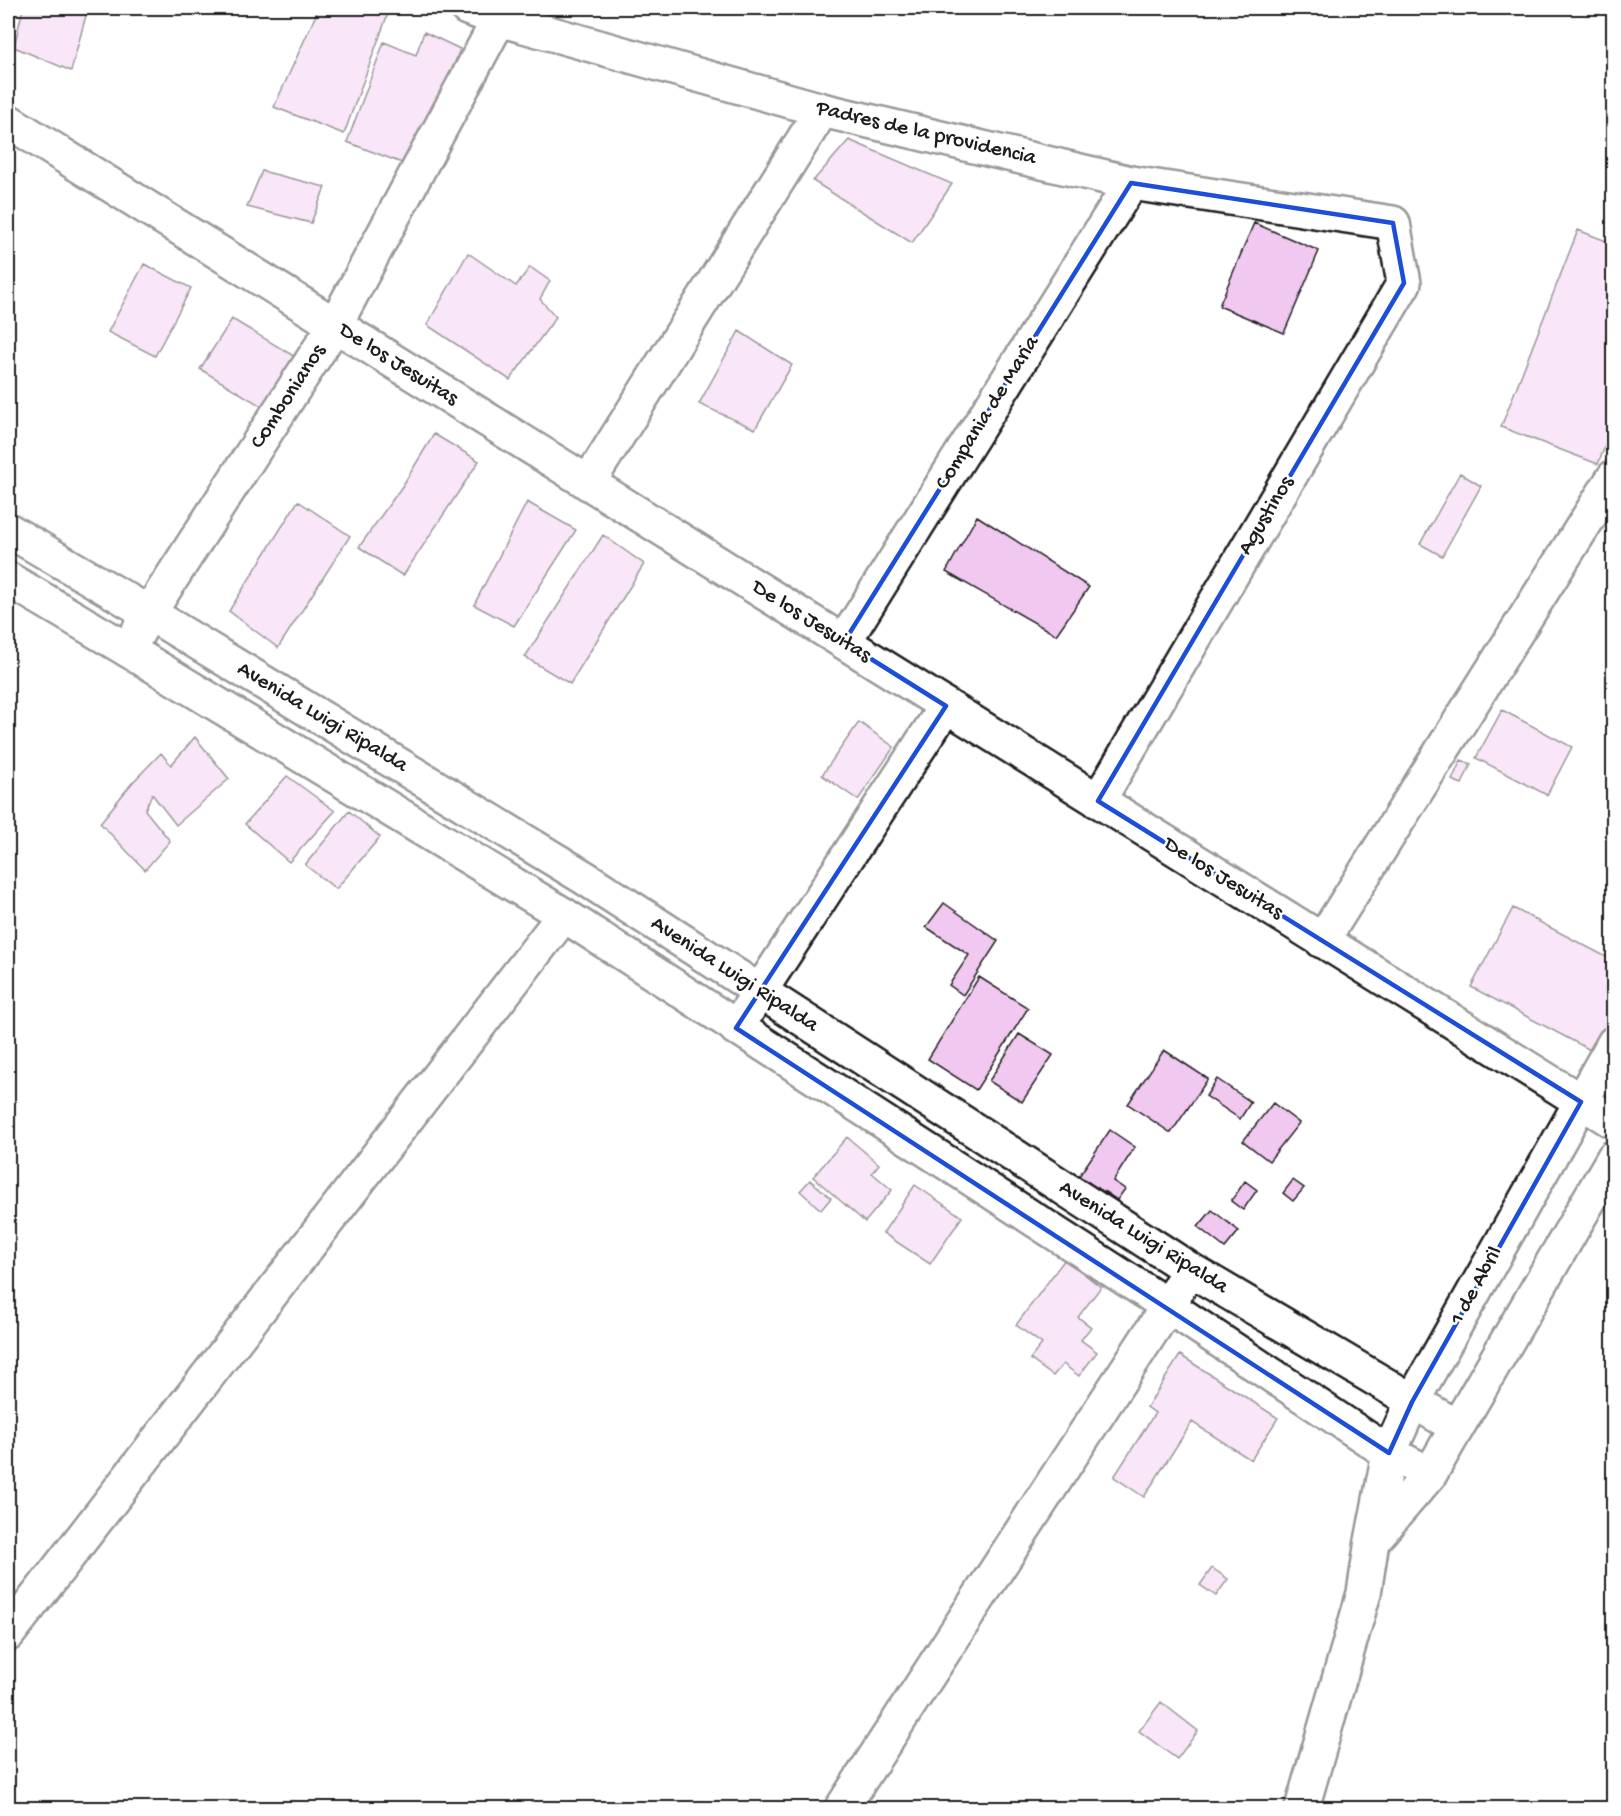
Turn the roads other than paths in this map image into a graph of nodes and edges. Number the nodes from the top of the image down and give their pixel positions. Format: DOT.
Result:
graph roads {
  1 [pos="467,8"];
  2 [pos="501,13"];
  3 [pos="822,110"];
  4 [pos="8,121"];
  5 [pos="1131,183"];
  6 [pos="1393,223"];
  7 [pos="335,325"];
  8 [pos="1614,477"];
  9 [pos="588,483"];
  10 [pos="8,530"];
  11 [pos="8,579"];
  12 [pos="149,613"];
  13 [pos="844,642"];
  14 [pos="128,650"];
  15 [pos="946,706"];
  16 [pos="1098,801"];
  17 [pos="564,915"];
  18 [pos="1322,941"];
  19 [pos="760,992"];
  20 [pos="736,1028"];
  21 [pos="1614,1043"];
  22 [pos="1581,1102"];
  23 [pos="1614,1122"];
  24 [pos="1614,1157"];
  25 [pos="1189,1269"];
  26 [pos="1168,1306"];
  27 [pos="1412,1402"];
  28 [pos="1456,1428"];
  29 [pos="1389,1452"];
  30 [pos="1430,1474"];
  31 [pos="1372,1542"];
  32 [pos="8,1634"];
  33 [pos="842,1809"];
  34 [pos="1302,1809"];
  1 -- 2 [label="street, Padres de la providencia"];
  2 -- 3 [label="street, Padres de la providencia"];
  2 -- 7 [label="street, Combonianos"];
  3 -- 5 [label="street, Padres de la providencia"];
  3 -- 9 [label="street"];
  4 -- 7 [label="street, De los Jesuitas"];
  5 -- 6 [label="street, Padres de la providencia"];
  5 -- 13 [label="street, Compania de Maria"];
  6 -- 16 [label="street, Agustinos"];
  7 -- 9 [label="street, De los Jesuitas"];
  7 -- 12 [label="street, Combonianos"];
  8 -- 18 [label="street"];
  9 -- 13 [label="street, De los Jesuitas"];
  10 -- 12 [label="street, Avenida Luigi Ripalda"];
  11 -- 14 [label="street, Avenida Luigi Ripalda"];
  12 -- 14 [label="street, Combonianos"];
  12 -- 19 [label="street, Avenida Luigi Ripalda"];
  13 -- 15 [label="street, De los Jesuitas"];
  14 -- 17 [label="street, Avenida Luigi Ripalda"];
  15 -- 16 [label="street, De los Jesuitas"];
  15 -- 19 [label="street"];
  16 -- 18 [label="street, De los Jesuitas"];
  17 -- 20 [label="street, Avenida Luigi Ripalda"];
  17 -- 32 [label="street"];
  18 -- 22 [label="street, De los Jesuitas"];
  19 -- 20 [label="street"];
  19 -- 25 [label="street, Avenida Luigi Ripalda"];
  20 -- 26 [label="street, Avenida Luigi Ripalda"];
  21 -- 22 [label="street, 1 de Abril"];
  22 -- 23 [label="street, De los Jesuitas"];
  22 -- 27 [label="street, 1 de Abril"];
  24 -- 28 [label="street"];
  25 -- 26 [label="street"];
  25 -- 27 [label="street, Avenida Luigi Ripalda"];
  26 -- 29 [label="street, Avenida Luigi Ripalda"];
  26 -- 33 [label="street"];
  27 -- 28 [label="street, Avenida Luigi Ripalda"];
  27 -- 29 [label="street, 1 de Abril"];
  28 -- 30 [label="street"];
  29 -- 30 [label="street, Avenida Luigi Ripalda"];
  29 -- 31 [label="street, 1 de Abril"];
  30 -- 31 [label="street"];
  31 -- 34 [label="street, 1 de Abril"];
}
